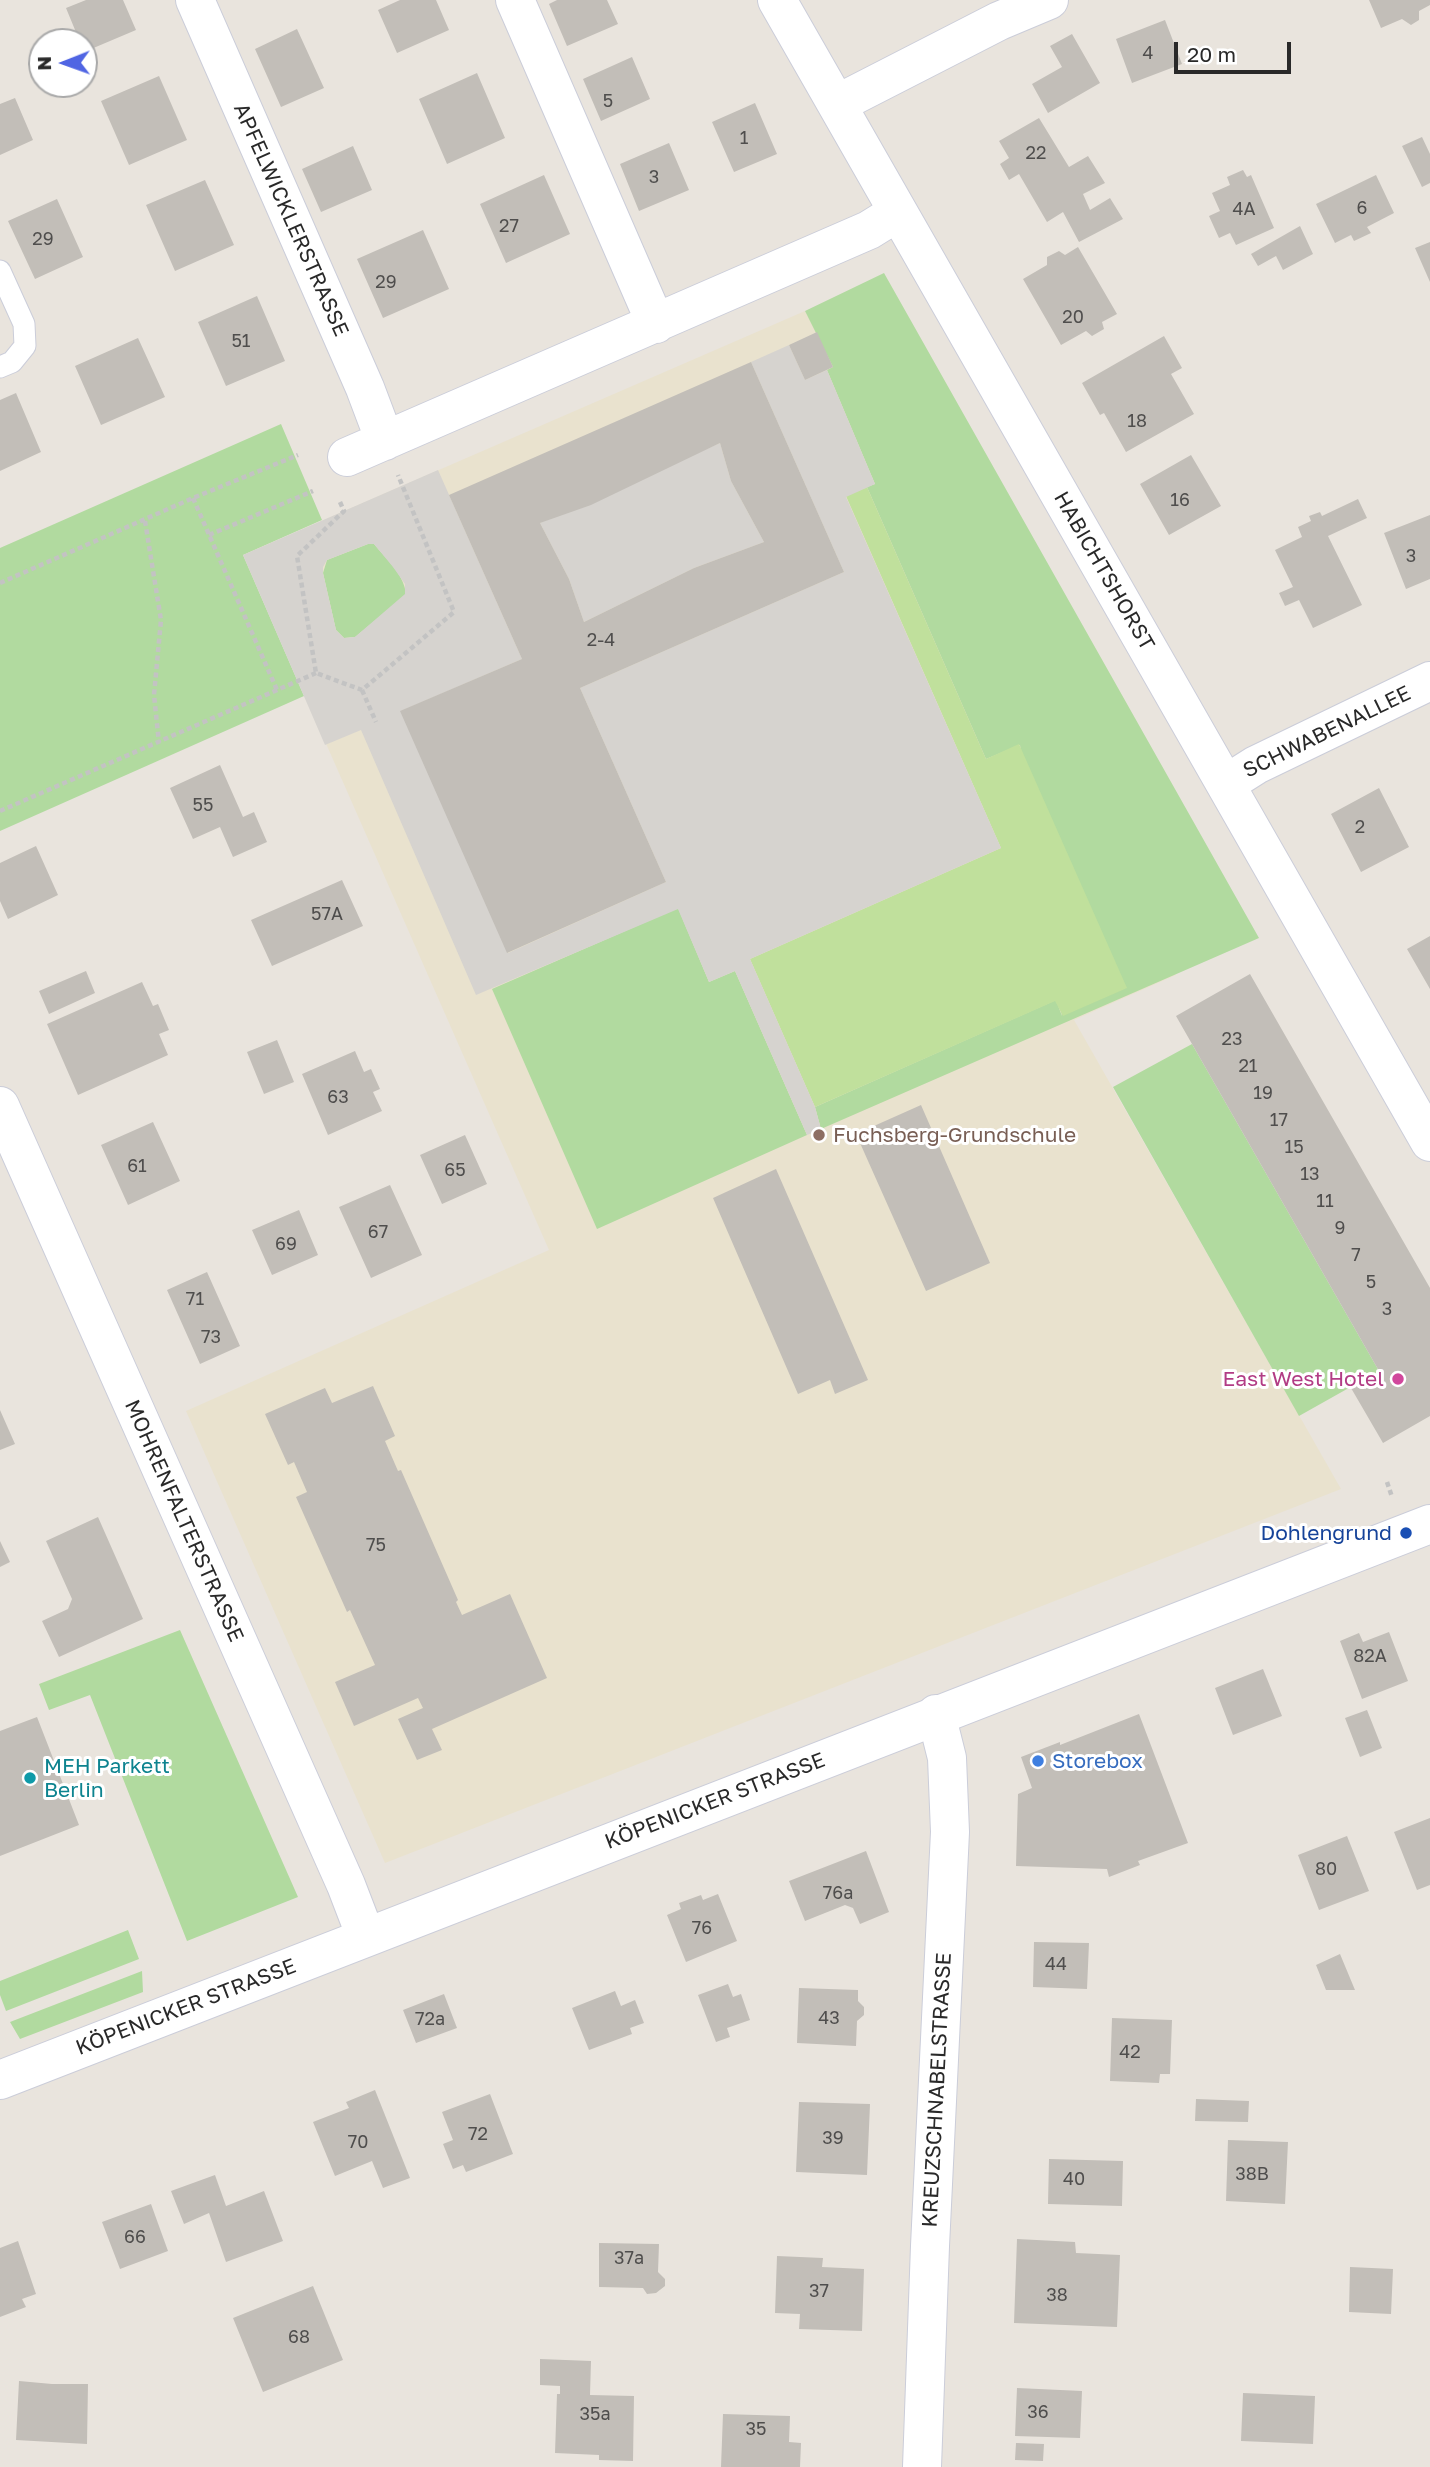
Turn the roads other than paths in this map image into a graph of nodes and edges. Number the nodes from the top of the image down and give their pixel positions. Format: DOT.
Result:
graph roads {
  1 [pos="195,0"];
  2 [pos="515,0"];
  3 [pos="777,0"];
  4 [pos="1049,0"];
  5 [pos="837,104"];
  6 [pos="898,212"];
  7 [pos="0,271"];
  8 [pos="656,324"];
  9 [pos="0,367"];
  10 [pos="385,441"];
  11 [pos="346,457"];
  12 [pos="1430,681"];
  13 [pos="1226,784"];
  14 [pos="0,1106"];
  15 [pos="1430,1142"];
  16 [pos="1430,1524"];
  17 [pos="936,1714"];
  18 [pos="366,1937"];
  19 [pos="0,2080"];
  20 [pos="922,2467"];
  1 -- 10 [label="street, APFELWICKLERSTRASSE"];
  2 -- 8 [label="street"];
  3 -- 5 [label="street, HABICHTSHORST"];
  4 -- 5 [label="street"];
  5 -- 6 [label="street, HABICHTSHORST"];
  6 -- 8 [label="street"];
  6 -- 13 [label="street, HABICHTSHORST"];
  7 -- 9 [label="lane"];
  8 -- 10 [label="street"];
  10 -- 11 [label="street"];
  12 -- 13 [label="street, SCHWABENALLEE"];
  13 -- 15 [label="street, HABICHTSHORST"];
  14 -- 18 [label="street, MOHRENFALTERSTRASSE"];
  16 -- 17 [label="street, KÖPENICKER STRASSE"];
  17 -- 18 [label="street, KÖPENICKER STRASSE"];
  17 -- 20 [label="street, KREUZSCHNABELSTRASSE"];
  18 -- 19 [label="street, KÖPENICKER STRASSE"];
}
